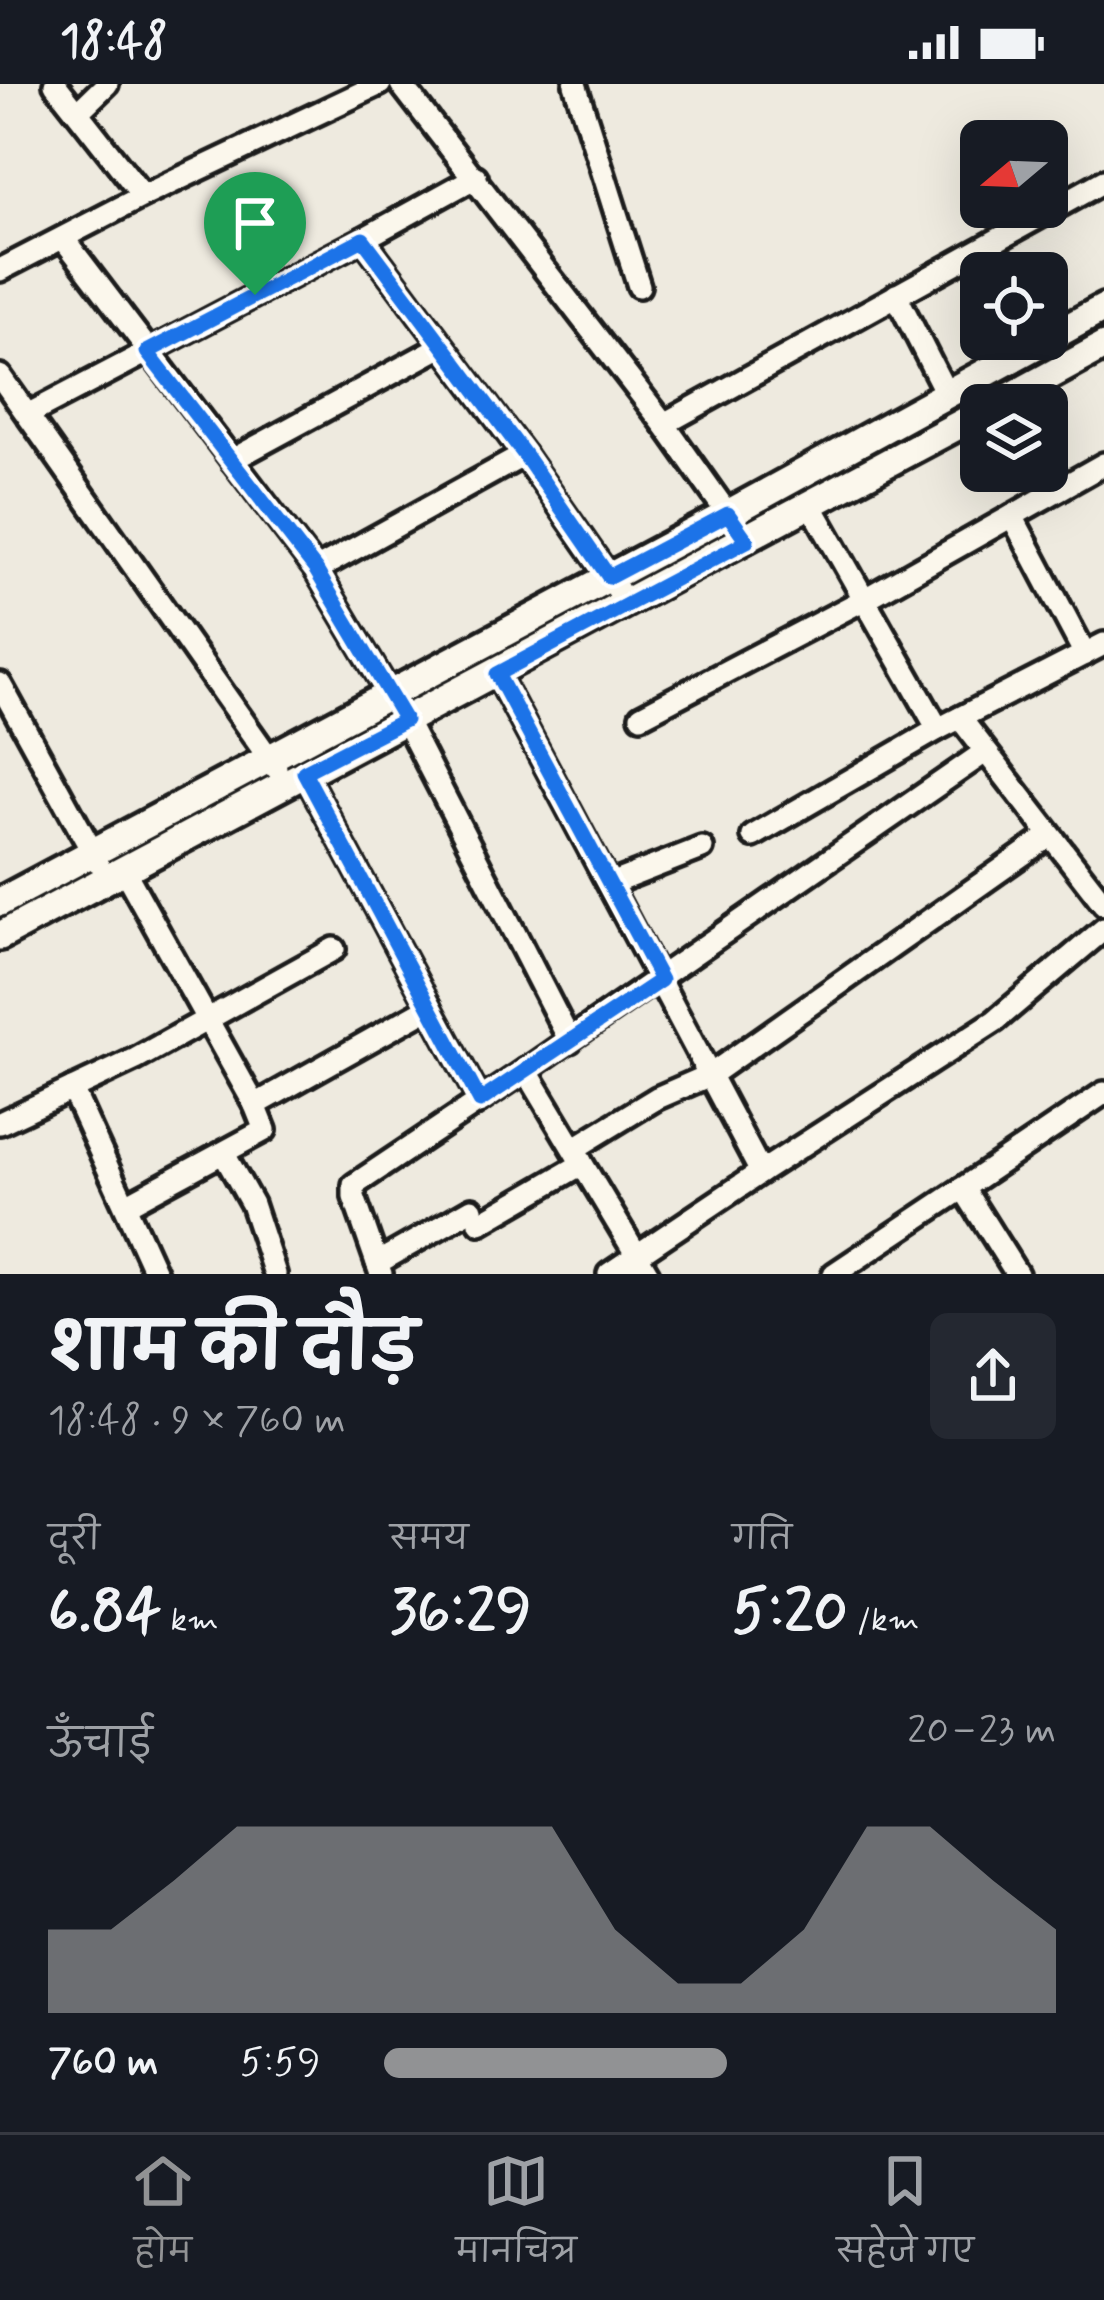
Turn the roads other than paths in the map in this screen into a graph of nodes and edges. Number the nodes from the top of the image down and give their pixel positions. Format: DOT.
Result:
graph roads {
  1 [pos="55,84"];
  2 [pos="107,84"];
  3 [pos="380,84"];
  4 [pos="401,84"];
  5 [pos="575,84"];
  6 [pos="79,111"];
  7 [pos="476,177"];
  8 [pos="1104,181"];
  9 [pos="142,196"];
  10 [pos="63,238"];
  11 [pos="363,239"];
  12 [pos="0,270"];
  13 [pos="639,286"];
  14 [pos="896,295"];
  15 [pos="1104,308"];
  16 [pos="442,346"];
  17 [pos="1104,346"];
  18 [pos="147,352"];
  19 [pos="0,376"];
  20 [pos="1034,384"];
  21 [pos="947,395"];
  22 [pos="29,414"];
  23 [pos="664,424"];
  24 [pos="960,424"];
  25 [pos="524,454"];
  26 [pos="232,460"];
  27 [pos="1104,464"];
  28 [pos="811,505"];
  29 [pos="728,514"];
  30 [pos="1012,516"];
  31 [pos="747,541"];
  32 [pos="316,570"];
  33 [pos="609,577"];
  34 [pos="865,598"];
  35 [pos="627,603"];
  36 [pos="1095,649"];
  37 [pos="497,674"];
  38 [pos="0,684"];
  39 [pos="391,693"];
  40 [pos="641,716"];
  41 [pos="960,718"];
  42 [pos="405,720"];
  43 [pos="938,730"];
  44 [pos="985,752"];
  45 [pos="286,771"];
  46 [pos="753,836"];
  47 [pos="1049,836"];
  48 [pos="702,848"];
  49 [pos="93,853"];
  50 [pos="115,874"];
  51 [pos="610,884"];
  52 [pos="0,902"];
  53 [pos="1104,904"];
  54 [pos="1104,929"];
  55 [pos="0,936"];
  56 [pos="334,949"];
  57 [pos="661,980"];
  58 [pos="430,1007"];
  59 [pos="208,1019"];
  60 [pos="570,1041"];
  61 [pos="526,1070"];
  62 [pos="710,1075"];
  63 [pos="72,1089"];
  64 [pos="1104,1093"];
  65 [pos="480,1101"];
  66 [pos="255,1106"];
  67 [pos="0,1123"];
  68 [pos="224,1154"];
  69 [pos="582,1164"];
  70 [pos="761,1172"];
  71 [pos="963,1189"];
  72 [pos="126,1205"];
  73 [pos="643,1266"];
  74 [pos="379,1269"];
  75 [pos="156,1274"];
  76 [pos="275,1274"];
  77 [pos="609,1274"];
  78 [pos="833,1274"];
  79 [pos="1017,1274"];
  1 -- 6 [label="street"];
  2 -- 6 [label="street"];
  3 -- 9 [label="street"];
  4 -- 7 [label="street"];
  5 -- 13 [label="street"];
  6 -- 9 [label="street"];
  7 -- 11 [label="street"];
  7 -- 23 [label="street"];
  8 -- 14 [label="street"];
  9 -- 10 [label="street"];
  10 -- 12 [label="street"];
  10 -- 18 [label="street"];
  11 -- 16 [label="street"];
  11 -- 18 [label="street"];
  14 -- 21 [label="street"];
  14 -- 23 [label="street"];
  15 -- 21 [label="street"];
  16 -- 25 [label="street"];
  16 -- 26 [label="street"];
  17 -- 20 [label="street"];
  18 -- 22 [label="street"];
  18 -- 26 [label="street"];
  19 -- 22 [label="street"];
  21 -- 29 [label="street"];
  22 -- 45 [label="street"];
  23 -- 29 [label="street"];
  24 -- 28 [label="street"];
  25 -- 32 [label="street"];
  25 -- 33 [label="street"];
  26 -- 32 [label="street"];
  27 -- 30 [label="street"];
  28 -- 31 [label="street"];
  28 -- 34 [label="street"];
  29 -- 31 [label="street"];
  29 -- 33 [label="street"];
  30 -- 34 [label="street"];
  30 -- 36 [label="street"];
  31 -- 35 [label="street"];
  32 -- 39 [label="street"];
  33 -- 35 [label="street"];
  33 -- 39 [label="street"];
  34 -- 40 [label="street"];
  34 -- 43 [label="street"];
  35 -- 37 [label="street"];
  36 -- 41 [label="street"];
  37 -- 42 [label="street"];
  37 -- 51 [label="street"];
  38 -- 49 [label="street"];
  39 -- 42 [label="street"];
  39 -- 45 [label="street"];
  41 -- 43 [label="street"];
  41 -- 44 [label="street"];
  42 -- 45 [label="street"];
  42 -- 60 [label="street"];
  43 -- 46 [label="street"];
  44 -- 47 [label="street"];
  44 -- 57 [label="street"];
  45 -- 49 [label="street"];
  45 -- 50 [label="street"];
  45 -- 58 [label="street"];
  47 -- 53 [label="street"];
  47 -- 62 [label="street"];
  48 -- 51 [label="street"];
  49 -- 50 [label="street"];
  49 -- 52 [label="street"];
  50 -- 55 [label="street"];
  50 -- 59 [label="street"];
  51 -- 57 [label="street"];
  54 -- 70 [label="street"];
  56 -- 59 [label="street"];
  57 -- 60 [label="street"];
  57 -- 62 [label="street"];
  58 -- 65 [label="street"];
  58 -- 66 [label="street"];
  59 -- 63 [label="street"];
  59 -- 66 [label="street"];
  60 -- 61 [label="street"];
  61 -- 65 [label="street"];
  61 -- 69 [label="street"];
  62 -- 69 [label="street"];
  62 -- 70 [label="street"];
  63 -- 67 [label="street"];
  63 -- 72 [label="street"];
  64 -- 71 [label="street"];
  65 -- 74 [label="street"];
  66 -- 68 [label="street"];
  68 -- 72 [label="street"];
  68 -- 76 [label="street"];
  69 -- 73 [label="street"];
  69 -- 74 [label="street"];
  70 -- 73 [label="street"];
  71 -- 78 [label="street"];
  71 -- 79 [label="street"];
  72 -- 75 [label="street"];
  73 -- 77 [label="street"];
}
